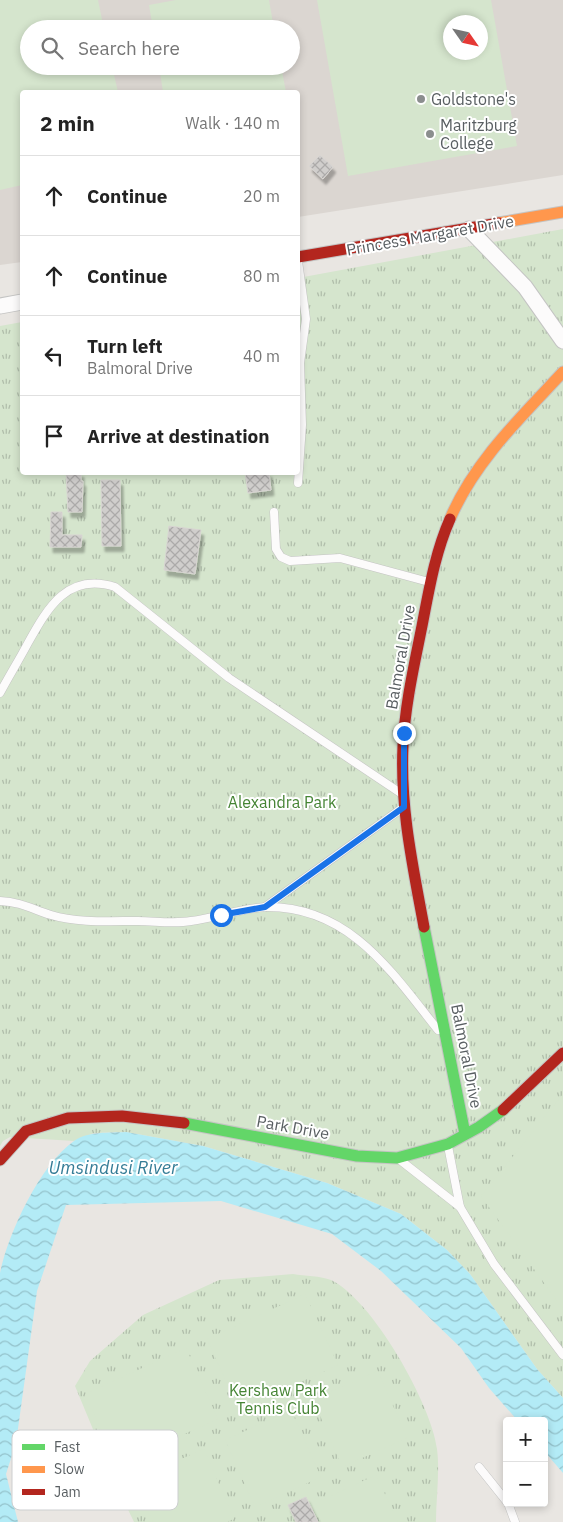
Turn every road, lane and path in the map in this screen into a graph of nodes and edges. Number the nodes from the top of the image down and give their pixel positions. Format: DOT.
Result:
graph roads {
  1 [pos="563,212"];
  2 [pos="469,229"];
  3 [pos="300,257"];
  4 [pos="300,276"];
  5 [pos="20,302"];
  6 [pos="0,306"];
  7 [pos="563,341"];
  8 [pos="300,362"];
  9 [pos="300,362"];
  10 [pos="563,372"];
  11 [pos="300,454"];
  12 [pos="299,475"];
  13 [pos="298,483"];
  14 [pos="274,512"];
  15 [pos="429,582"];
  16 [pos="0,693"];
  17 [pos="403,794"];
  18 [pos="404,807"];
  19 [pos="0,901"];
  20 [pos="265,907"];
  21 [pos="448,1042"];
  22 [pos="563,1053"];
  23 [pos="465,1134"];
  24 [pos="448,1144"];
  25 [pos="398,1158"];
  26 [pos="0,1160"];
  27 [pos="460,1206"];
  28 [pos="563,1355"];
  29 [pos="479,1466"];
  30 [pos="503,1497"];
  31 [pos="509,1507"];
  32 [pos="515,1522"];
  1 -- 2 [label="street, Princess Margaret Drive"];
  2 -- 3 [label="street, Princess Margaret Drive"];
  2 -- 7 [label="street"];
  4 -- 8 [label="lane"];
  5 -- 6 [label="street"];
  9 -- 11 [label="lane"];
  10 -- 15 [label="street, Balmoral Drive"];
  12 -- 13 [label="lane"];
  14 -- 15 [label="lane"];
  15 -- 17 [label="street, Balmoral Drive"];
  16 -- 17 [label="lane"];
  17 -- 18 [label="street, Balmoral Drive"];
  18 -- 20 [label="lane"];
  18 -- 21 [label="street, Balmoral Drive"];
  19 -- 20 [label="lane"];
  20 -- 21 [label="lane"];
  21 -- 23 [label="street, Balmoral Drive"];
  22 -- 23 [label="street, Park Drive"];
  23 -- 24 [label="street, Park Drive"];
  24 -- 25 [label="street, Park Drive"];
  24 -- 27 [label="lane"];
  25 -- 26 [label="street, Park Drive"];
  25 -- 27 [label="lane"];
  27 -- 28 [label="lane"];
  29 -- 30 [label="lane"];
  31 -- 32 [label="lane"];
}
